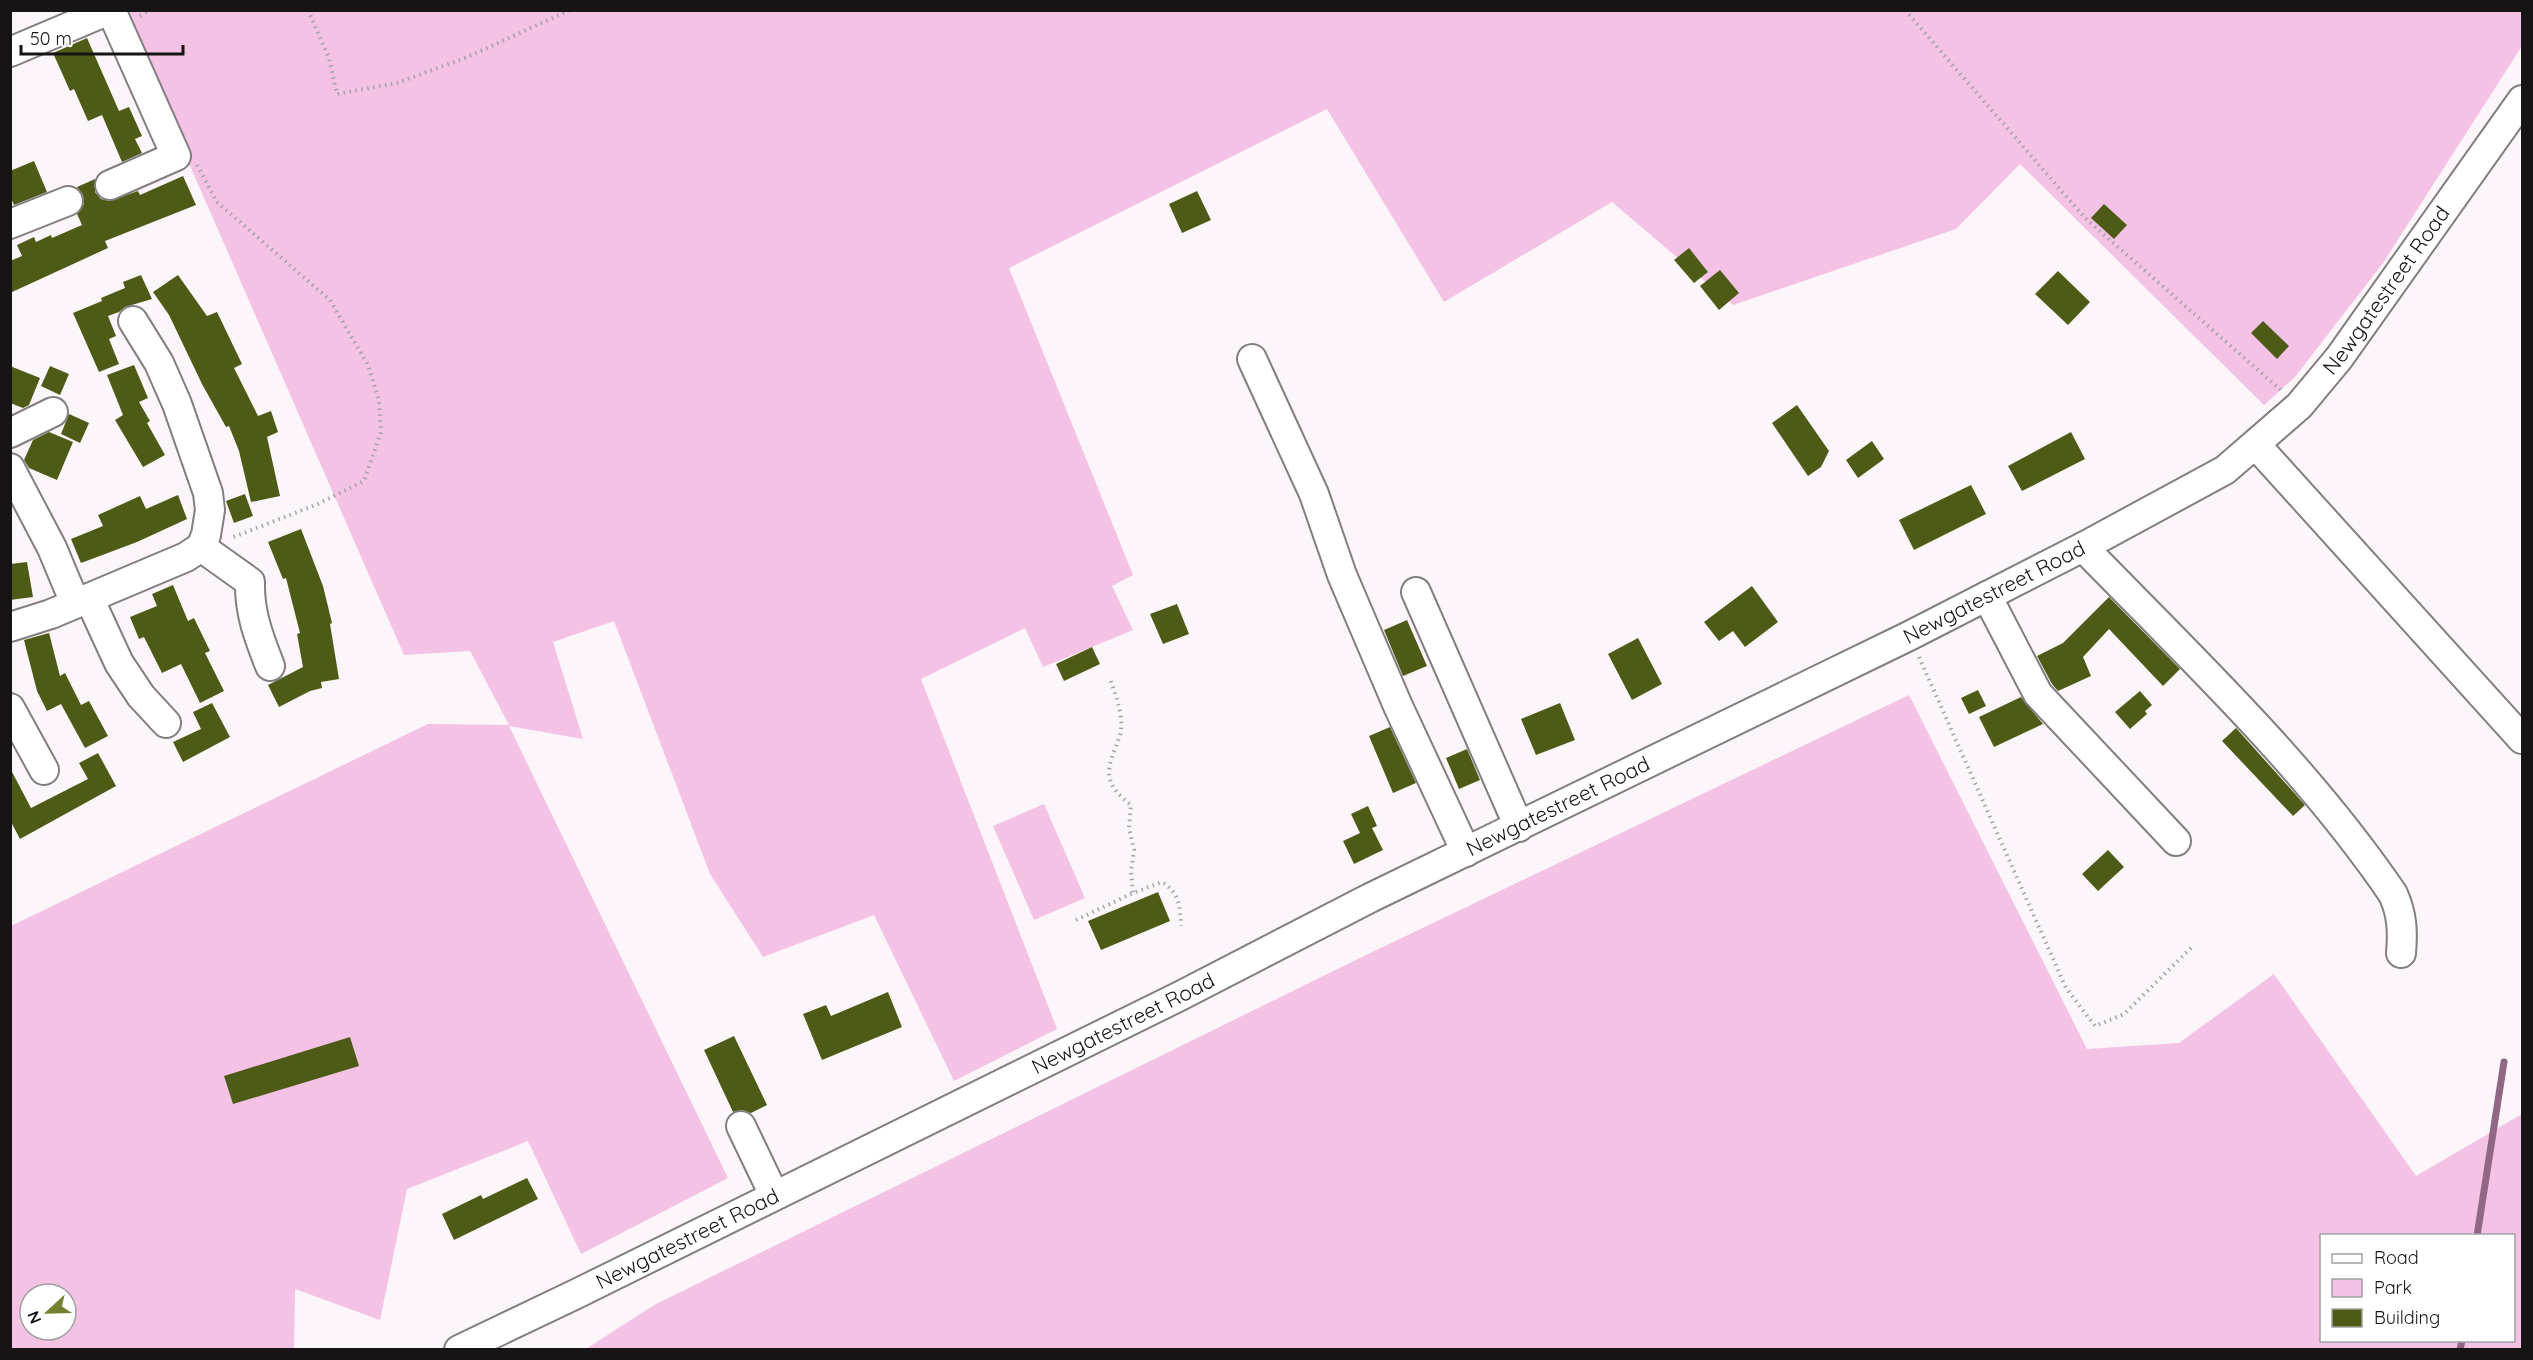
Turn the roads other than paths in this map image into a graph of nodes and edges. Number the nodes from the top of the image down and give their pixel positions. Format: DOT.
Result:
graph roads {
  1 [pos="110,10"];
  2 [pos="10,52"];
  3 [pos="2523,100"];
  4 [pos="110,185"];
  5 [pos="68,201"];
  6 [pos="10,224"];
  7 [pos="134,321"];
  8 [pos="1252,359"];
  9 [pos="53,412"];
  10 [pos="10,433"];
  11 [pos="2256,445"];
  12 [pos="10,468"];
  13 [pos="201,547"];
  14 [pos="2083,547"];
  15 [pos="1416,592"];
  16 [pos="1987,596"];
  17 [pos="82,600"];
  18 [pos="10,627"];
  19 [pos="270,666"];
  20 [pos="10,708"];
  21 [pos="166,723"];
  22 [pos="2523,739"];
  23 [pos="44,770"];
  24 [pos="1518,827"];
  25 [pos="2176,841"];
  26 [pos="1466,852"];
  27 [pos="2401,953"];
  28 [pos="741,1126"];
  29 [pos="774,1195"];
  30 [pos="459,1350"];
  1 -- 2 [label="street"];
  1 -- 4 [label="street"];
  3 -- 11 [label="street, Newgatestreet Road"];
  5 -- 6 [label="street"];
  7 -- 13 [label="street"];
  8 -- 26 [label="street"];
  9 -- 10 [label="street"];
  11 -- 14 [label="street, Newgatestreet Road"];
  11 -- 22 [label="street"];
  12 -- 17 [label="street"];
  13 -- 17 [label="street"];
  13 -- 19 [label="street"];
  14 -- 16 [label="street, Newgatestreet Road"];
  14 -- 27 [label="street"];
  15 -- 24 [label="street"];
  16 -- 24 [label="street, Newgatestreet Road"];
  16 -- 25 [label="street"];
  17 -- 18 [label="street"];
  17 -- 21 [label="street"];
  20 -- 23 [label="street"];
  24 -- 26 [label="street, Newgatestreet Road"];
  26 -- 29 [label="street, Newgatestreet Road"];
  28 -- 29 [label="street"];
  29 -- 30 [label="street, Newgatestreet Road"];
}
